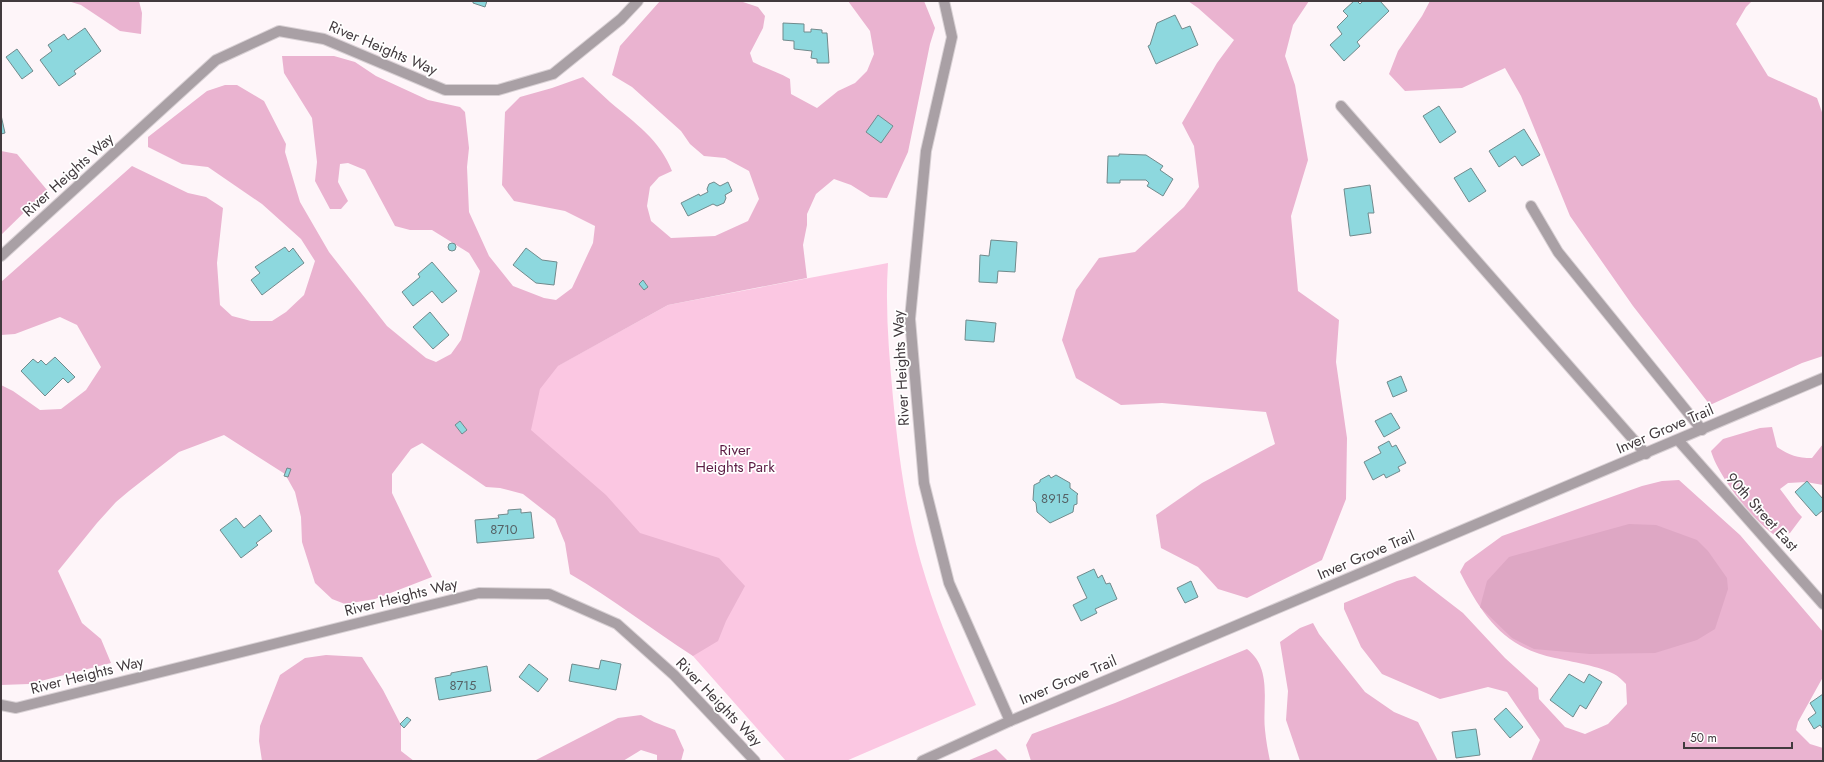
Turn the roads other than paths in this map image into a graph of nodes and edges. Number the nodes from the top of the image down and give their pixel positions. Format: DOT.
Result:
graph roads {
  1 [pos="638,1"];
  2 [pos="944,1"];
  3 [pos="1341,106"];
  4 [pos="1531,206"];
  5 [pos="1,256"];
  6 [pos="1823,378"];
  7 [pos="1702,430"];
  8 [pos="1678,440"];
  9 [pos="1646,454"];
  10 [pos="1823,604"];
  11 [pos="1,705"];
  12 [pos="1010,721"];
  13 [pos="755,761"];
  14 [pos="922,761"];
  1 -- 5 [label="street, River Heights Way"];
  2 -- 12 [label="street, River Heights Way"];
  3 -- 9 [label="street"];
  4 -- 7 [label="street"];
  6 -- 7 [label="street, Inver Grove Trail"];
  7 -- 8 [label="street, Inver Grove Trail"];
  8 -- 9 [label="street, Inver Grove Trail"];
  8 -- 10 [label="street, 90th Street East"];
  9 -- 12 [label="street, Inver Grove Trail"];
  11 -- 13 [label="street, River Heights Way"];
  12 -- 14 [label="street, Inver Grove Trail"];
}
